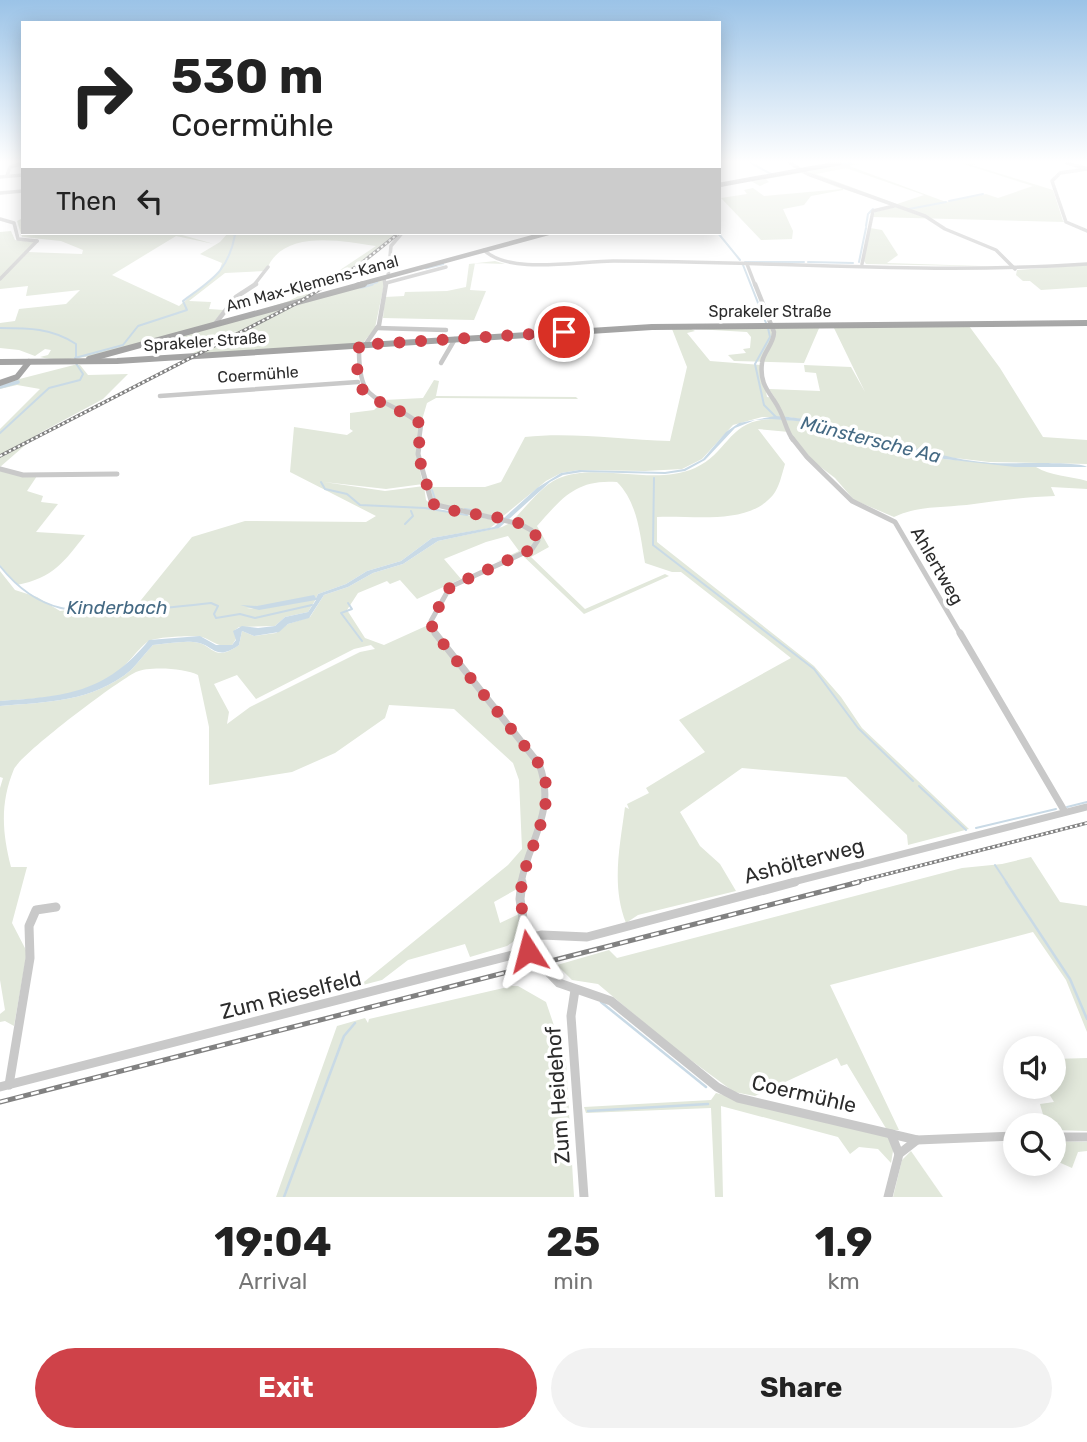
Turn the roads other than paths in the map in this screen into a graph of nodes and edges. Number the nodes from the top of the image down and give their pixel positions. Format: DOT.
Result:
graph roads {
  1 [pos="0,219"];
  2 [pos="871,219"];
  3 [pos="929,219"];
  4 [pos="1065,219"];
  5 [pos="1087,231"];
  6 [pos="400,235"];
  7 [pos="540,235"];
  8 [pos="484,250"];
  9 [pos="744,264"];
  10 [pos="862,264"];
  11 [pos="1087,264"];
  12 [pos="268,267"];
  13 [pos="446,267"];
  14 [pos="1015,269"];
  15 [pos="0,279"];
  16 [pos="386,279"];
  17 [pos="1087,323"];
  18 [pos="215,324"];
  19 [pos="771,325"];
  20 [pos="377,328"];
  21 [pos="446,330"];
  22 [pos="455,339"];
  23 [pos="362,345"];
  24 [pos="0,361"];
  25 [pos="29,362"];
  26 [pos="78,362"];
  27 [pos="441,363"];
  28 [pos="358,382"];
  29 [pos="0,383"];
  30 [pos="160,396"];
  31 [pos="0,469"];
  32 [pos="117,474"];
  33 [pos="1087,807"];
  34 [pos="1065,813"];
  35 [pos="57,907"];
  36 [pos="529,938"];
  37 [pos="528,951"];
  38 [pos="575,990"];
  39 [pos="4,1086"];
  40 [pos="891,1134"];
  41 [pos="1003,1136"];
  42 [pos="1066,1137"];
  43 [pos="1087,1138"];
  44 [pos="917,1140"];
  45 [pos="899,1154"];
  46 [pos="584,1197"];
  47 [pos="888,1197"];
  1 -- 15 [label="street"];
  2 -- 10 [label="street"];
  3 -- 14 [label="street"];
  4 -- 5 [label="street"];
  6 -- 16 [label="street"];
  7 -- 8 [label="main road, Am Max-Klemens-Kanal"];
  8 -- 9 [label="street"];
  8 -- 16 [label="main road, Am Max-Klemens-Kanal"];
  9 -- 10 [label="street"];
  9 -- 19 [label="street"];
  10 -- 14 [label="street"];
  11 -- 14 [label="street"];
  12 -- 18 [label="street"];
  13 -- 16 [label="street, Am Max-Klemens-Kanal"];
  16 -- 18 [label="main road, Am Max-Klemens-Kanal"];
  16 -- 20 [label="street"];
  17 -- 19 [label="main road, Sprakeler Straße"];
  18 -- 26 [label="main road, Am Max-Klemens-Kanal"];
  19 -- 22 [label="main road, Sprakeler Straße"];
  19 -- 34 [label="street, Ahlertweg"];
  20 -- 21 [label="street"];
  20 -- 23 [label="street"];
  22 -- 23 [label="main road, Sprakeler Straße"];
  22 -- 27 [label="street"];
  23 -- 26 [label="main road, Sprakeler Straße"];
  23 -- 28 [label="street"];
  24 -- 25 [label="main road"];
  25 -- 26 [label="main road"];
  25 -- 29 [label="main road"];
  28 -- 30 [label="street, Coermühle"];
  28 -- 36 [label="street"];
  31 -- 32 [label="street"];
  33 -- 34 [label="street, Ashölterweg"];
  34 -- 36 [label="street, Ashölterweg"];
  35 -- 39 [label="street"];
  36 -- 37 [label="street"];
  37 -- 38 [label="street"];
  37 -- 39 [label="street, Zum Rieselfeld"];
  38 -- 40 [label="street, Coermühle"];
  38 -- 46 [label="street, Zum Heidehof"];
  40 -- 44 [label="street, Coermühle"];
  40 -- 45 [label="street"];
  41 -- 44 [label="street, Coermühle"];
  42 -- 43 [label="street"];
  44 -- 45 [label="street"];
  45 -- 47 [label="street"];
}
